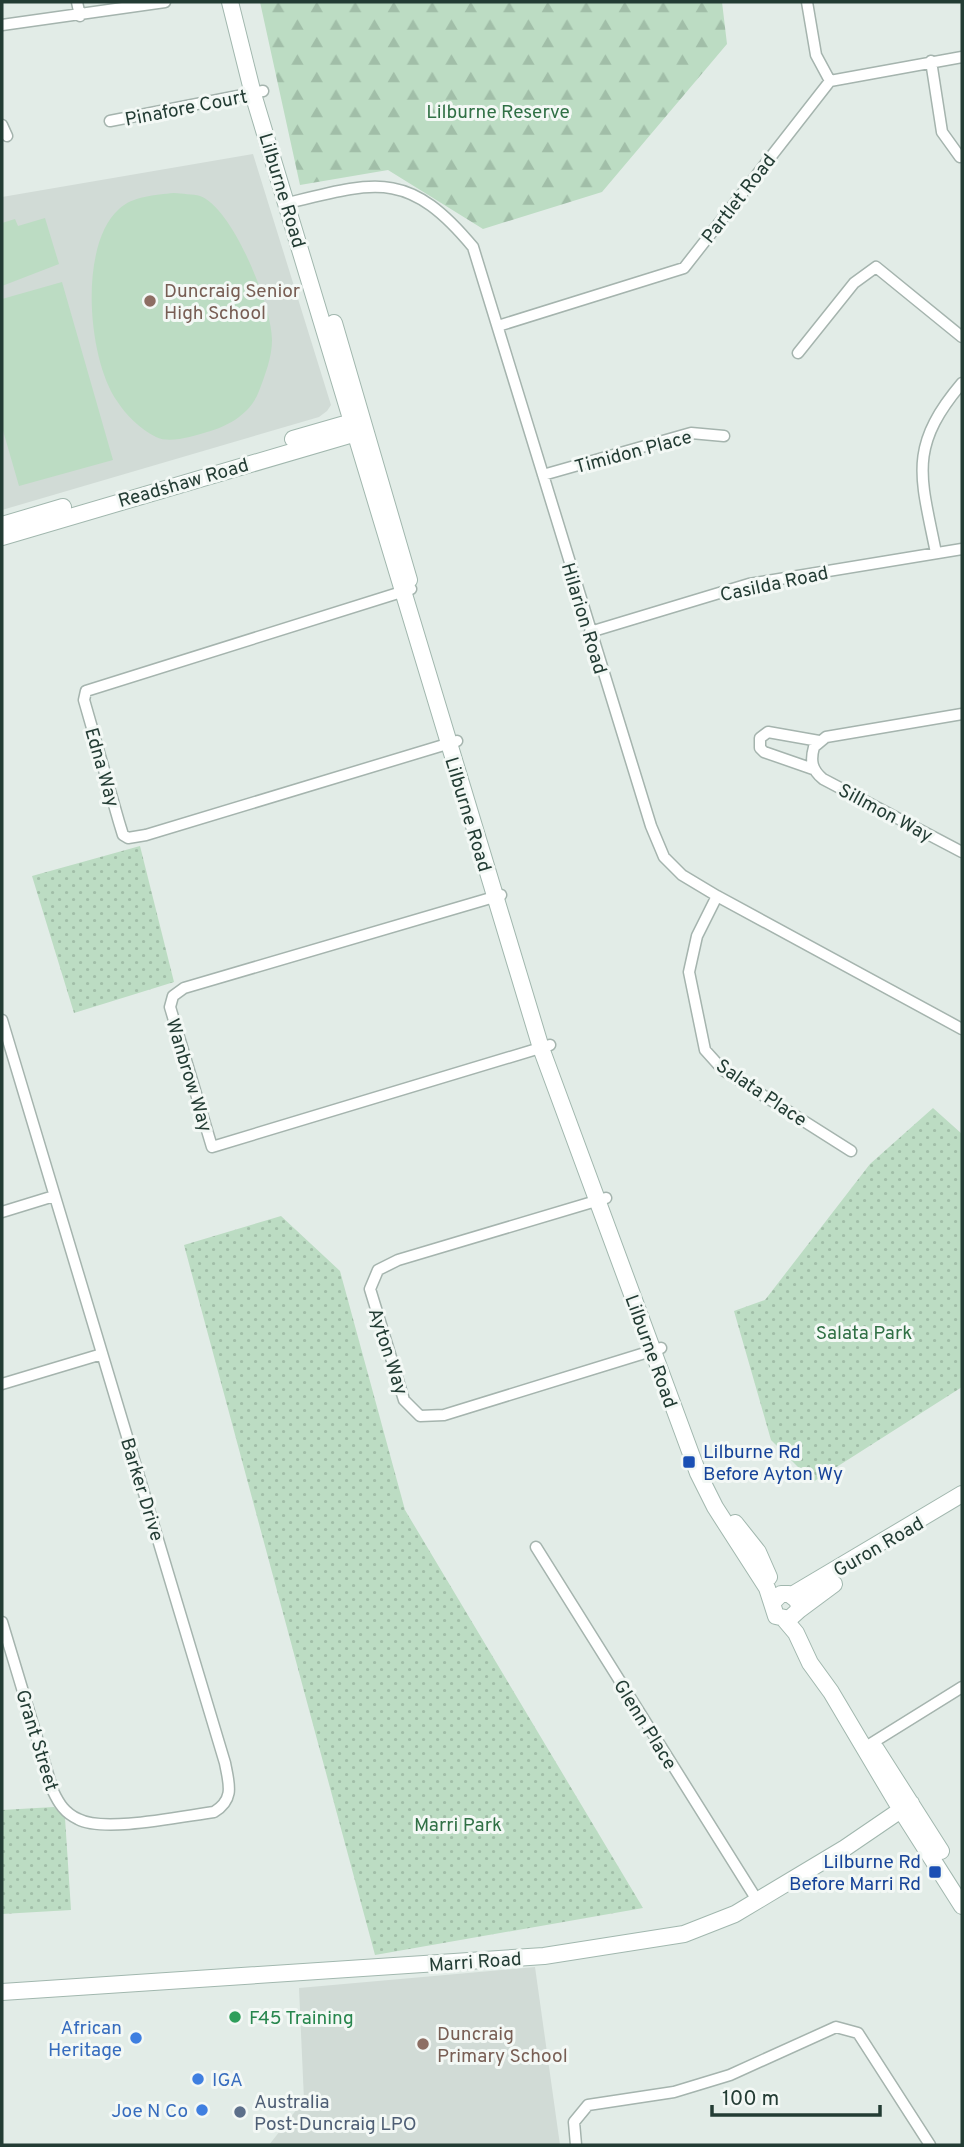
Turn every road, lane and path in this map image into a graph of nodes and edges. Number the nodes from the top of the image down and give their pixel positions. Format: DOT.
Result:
graph roads {
  1 [pos="77,2"];
  2 [pos="165,2"];
  3 [pos="230,2"];
  4 [pos="239,2"];
  5 [pos="807,2"];
  6 [pos="80,16"];
  7 [pos="2,25"];
  8 [pos="962,57"];
  9 [pos="931,61"];
  10 [pos="830,81"];
  11 [pos="258,93"];
  12 [pos="110,121"];
  13 [pos="960,157"];
  14 [pos="293,201"];
  15 [pos="498,326"];
  16 [pos="962,337"];
  17 [pos="798,353"];
  18 [pos="962,383"];
  19 [pos="358,426"];
  20 [pos="724,436"];
  21 [pos="543,475"];
  22 [pos="2,525"];
  23 [pos="2,537"];
  24 [pos="962,549"];
  25 [pos="936,553"];
  26 [pos="406,591"];
  27 [pos="590,632"];
  28 [pos="962,714"];
  29 [pos="819,741"];
  30 [pos="452,742"];
  31 [pos="813,769"];
  32 [pos="962,852"];
  33 [pos="498,896"];
  34 [pos="717,896"];
  35 [pos="2,1020"];
  36 [pos="962,1029"];
  37 [pos="5,1045"];
  38 [pos="546,1047"];
  39 [pos="851,1151"];
  40 [pos="54,1196"];
  41 [pos="601,1200"];
  42 [pos="2,1212"];
  43 [pos="657,1350"];
  44 [pos="102,1354"];
  45 [pos="2,1384"];
  46 [pos="962,1494"];
  47 [pos="962,1507"];
  48 [pos="536,1547"];
  49 [pos="792,1606"];
  50 [pos="2,1622"];
  51 [pos="962,1686"];
  52 [pos="868,1745"];
  53 [pos="906,1807"];
  54 [pos="69,1814"];
  55 [pos="962,1886"];
  56 [pos="757,1900"];
  57 [pos="962,1906"];
  58 [pos="2,1992"];
  59 [pos="576,2145"];
  60 [pos="930,2145"];
  1 -- 6 [label="street"];
  2 -- 6 [label="street"];
  3 -- 11 [label="street, Lilburne Road"];
  4 -- 11 [label="street, Lilburne Road"];
  5 -- 10 [label="street"];
  6 -- 7 [label="street"];
  8 -- 9 [label="street"];
  9 -- 10 [label="street"];
  9 -- 13 [label="street"];
  10 -- 15 [label="street, Partlet Road"];
  11 -- 12 [label="street, Pinafore Court"];
  11 -- 14 [label="street, Lilburne Road"];
  14 -- 15 [label="street, Hilarion Road"];
  14 -- 19 [label="street, Lilburne Road"];
  15 -- 21 [label="street, Hilarion Road"];
  16 -- 17 [label="street"];
  18 -- 25 [label="street"];
  19 -- 22 [label="street, Readshaw Road"];
  19 -- 23 [label="street, Readshaw Road"];
  19 -- 26 [label="street, Lilburne Road"];
  20 -- 21 [label="street, Timidon Place"];
  21 -- 27 [label="street, Hilarion Road"];
  24 -- 25 [label="street, Casilda Road"];
  25 -- 27 [label="street, Casilda Road"];
  26 -- 30 [label="street, Lilburne Road"];
  26 -- 30 [label="street, Edna Way"];
  27 -- 34 [label="street, Hilarion Road"];
  28 -- 29 [label="street, Sillmon Way"];
  29 -- 31 [label="street"];
  29 -- 31 [label="street, Sillmon Way"];
  30 -- 33 [label="street, Lilburne Road"];
  31 -- 32 [label="street, Sillmon Way"];
  33 -- 38 [label="street, Lilburne Road"];
  33 -- 38 [label="street, Wanbrow Way"];
  34 -- 36 [label="street, Hilarion Road"];
  34 -- 39 [label="street, Salata Place"];
  35 -- 37 [label="street, Barker Drive"];
  37 -- 40 [label="street, Barker Drive"];
  38 -- 41 [label="street, Lilburne Road"];
  40 -- 42 [label="street"];
  40 -- 44 [label="street, Barker Drive"];
  41 -- 43 [label="street, Lilburne Road"];
  41 -- 43 [label="street, Ayton Way"];
  43 -- 49 [label="street, Lilburne Road"];
  43 -- 49 [label="street, Lilburne Road"];
  44 -- 45 [label="street"];
  44 -- 54 [label="street, Barker Drive"];
  46 -- 49 [label="street, Guron Road"];
  47 -- 49 [label="street, Guron Road"];
  48 -- 56 [label="street, Glenn Place"];
  49 -- 52 [label="street, Lilburne Road"];
  50 -- 54 [label="street, Grant Street"];
  51 -- 52 [label="street"];
  52 -- 53 [label="street, Lilburne Road"];
  53 -- 55 [label="street, Lilburne Road"];
  53 -- 56 [label="street, Marri Road"];
  53 -- 57 [label="street, Lilburne Road"];
  56 -- 58 [label="street, Marri Road"];
  59 -- 60 [label="street"];
}
